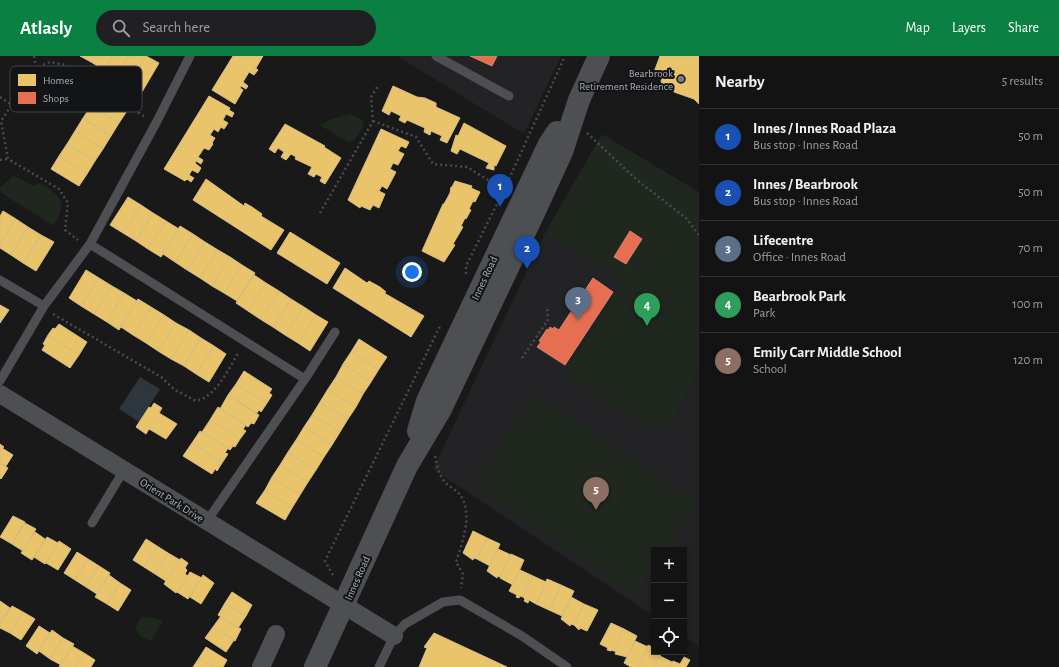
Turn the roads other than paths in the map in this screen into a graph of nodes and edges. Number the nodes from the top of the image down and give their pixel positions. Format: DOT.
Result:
graph roads {
  1 [pos="190,56"];
  2 [pos="436,56"];
  3 [pos="599,56"];
  4 [pos="509,96"];
  5 [pos="90,244"];
  6 [pos="0,280"];
  7 [pos="44,306"];
  8 [pos="335,332"];
  9 [pos="305,379"];
  10 [pos="0,381"];
  11 [pos="0,394"];
  12 [pos="124,470"];
  13 [pos="207,521"];
  14 [pos="92,523"];
  15 [pos="344,606"];
  16 [pos="276,634"];
  17 [pos="394,636"];
  18 [pos="261,667"];
  19 [pos="315,667"];
  20 [pos="379,667"];
  21 [pos="567,667"];
  1 -- 5 [label="lane"];
  2 -- 4 [label="lane"];
  3 -- 15 [label="street, Innes Road"];
  5 -- 7 [label="lane"];
  5 -- 9 [label="lane"];
  6 -- 7 [label="lane"];
  7 -- 10 [label="lane"];
  8 -- 9 [label="lane"];
  9 -- 13 [label="lane"];
  11 -- 12 [label="street, Orient Park Drive"];
  12 -- 13 [label="street, Orient Park Drive"];
  12 -- 14 [label="lane"];
  13 -- 15 [label="street, Orient Park Drive"];
  15 -- 17 [label="street, Orient Park Drive"];
  15 -- 19 [label="street, Innes Road"];
  16 -- 18 [label="street"];
  17 -- 20 [label="lane"];
  17 -- 21 [label="lane"];
}
